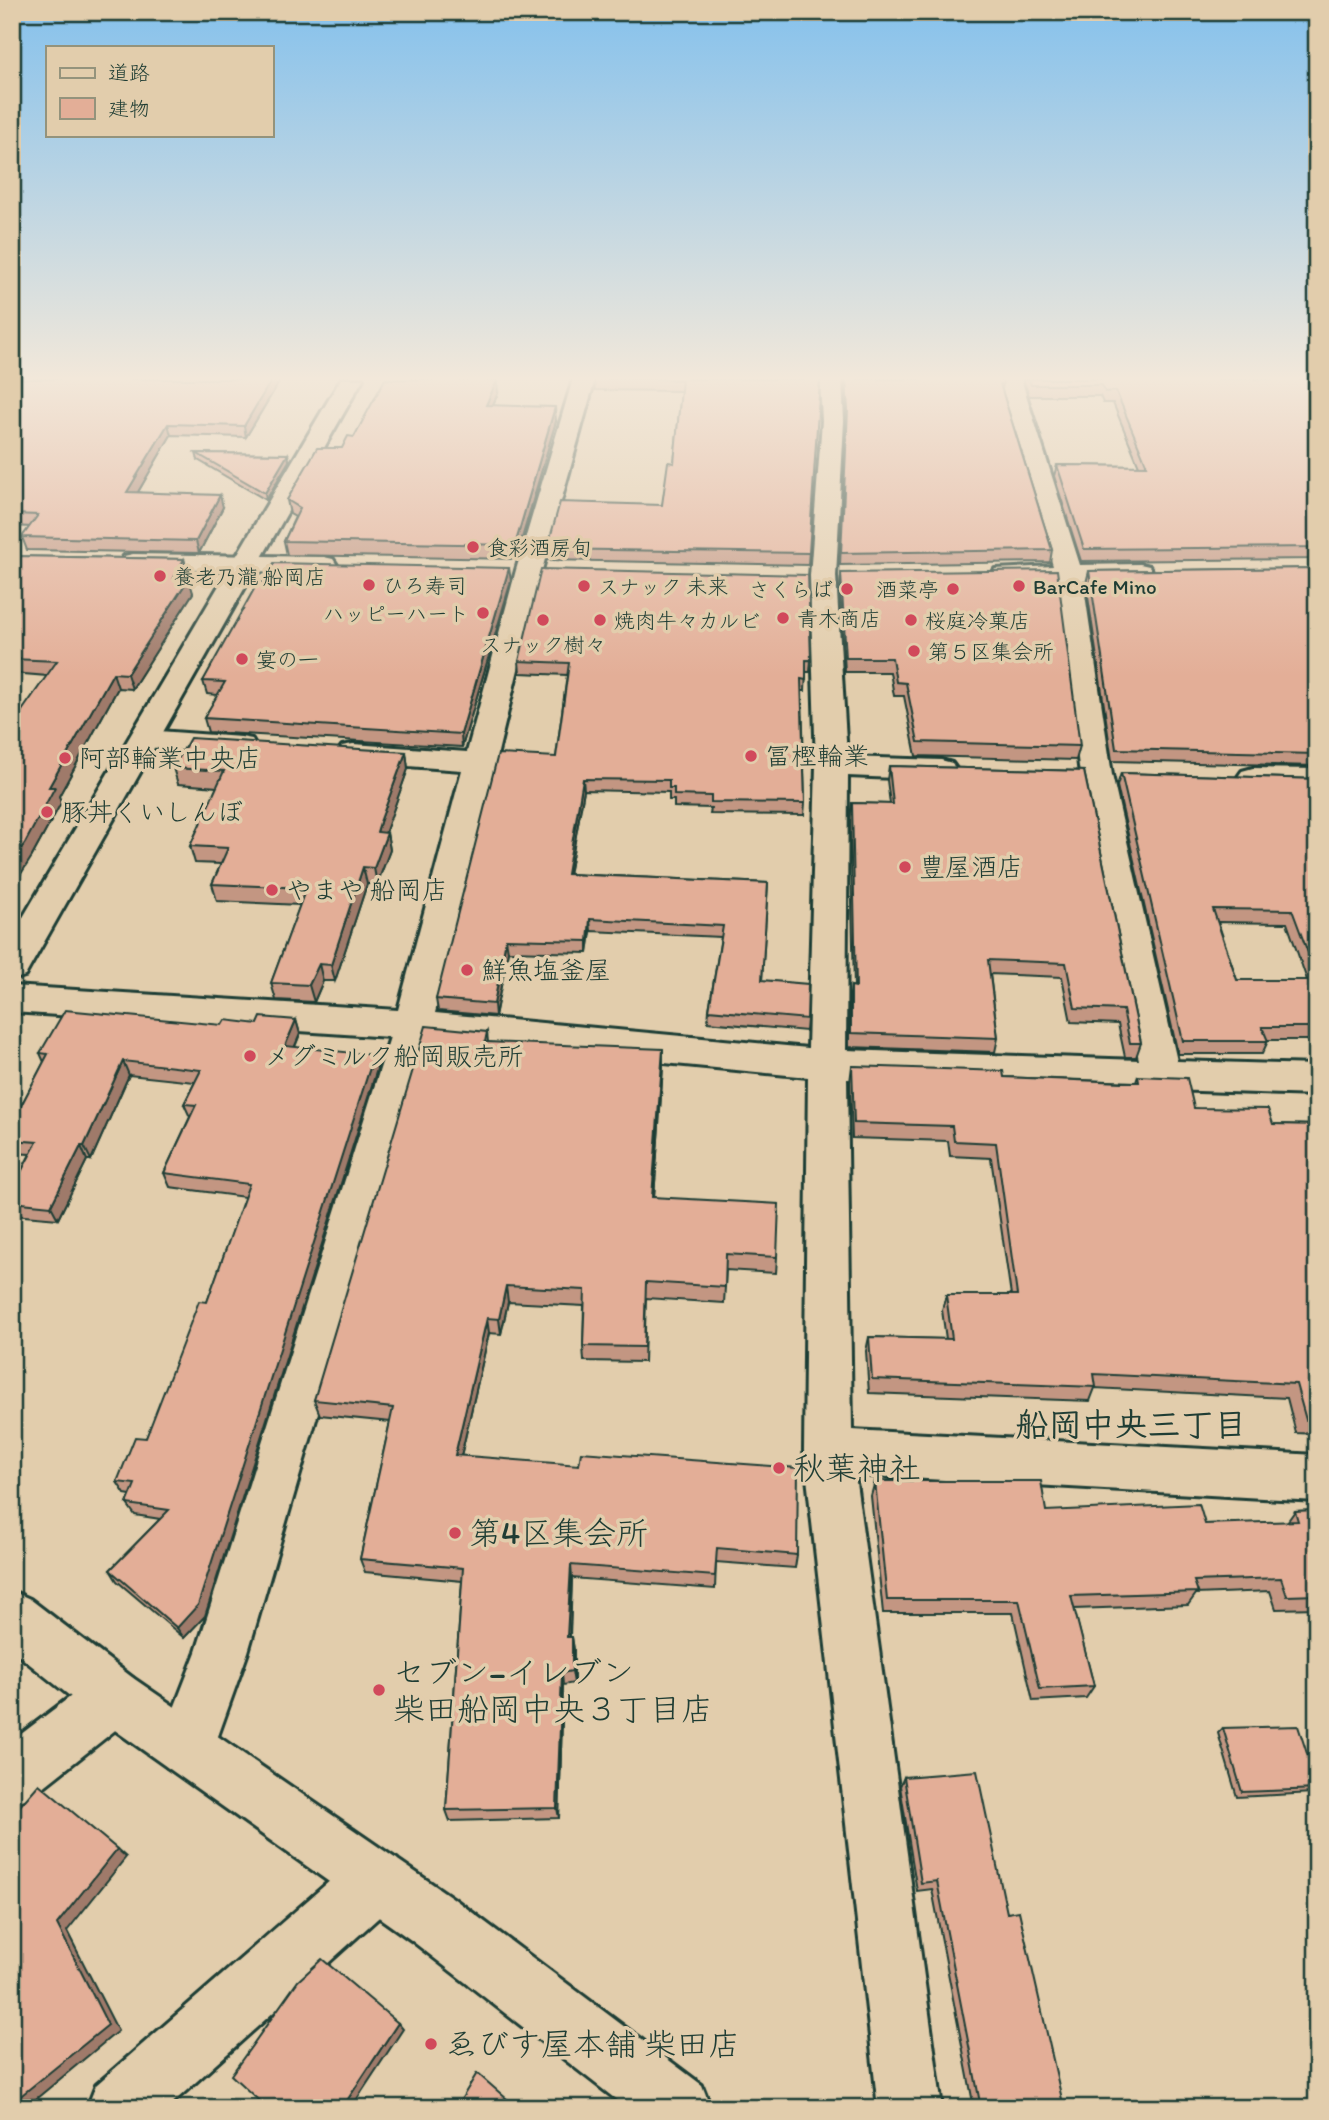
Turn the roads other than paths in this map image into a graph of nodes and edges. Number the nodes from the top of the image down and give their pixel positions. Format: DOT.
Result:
graph roads {
  1 [pos="296,478"];
  2 [pos="556,478"];
  3 [pos="830,478"];
  4 [pos="1040,478"];
  5 [pos="113,561"];
  6 [pos="248,563"];
  7 [pos="349,566"];
  8 [pos="1162,572"];
  9 [pos="1069,574"];
  10 [pos="975,575"];
  11 [pos="145,739"];
  12 [pos="267,747"];
  13 [pos="320,751"];
  14 [pos="481,762"];
  15 [pos="831,766"];
  16 [pos="971,771"];
  17 [pos="1220,777"];
  18 [pos="1317,779"];
  19 [pos="12,967"];
  20 [pos="12,999"];
  21 [pos="413,1025"];
  22 [pos="827,1064"];
  23 [pos="1161,1073"];
  24 [pos="1317,1080"];
  25 [pos="828,1451"];
  26 [pos="1317,1478"];
  27 [pos="12,1617"];
  28 [pos="114,1697"];
  29 [pos="187,1747"];
  30 [pos="12,1776"];
  31 [pos="376,1881"];
  32 [pos="119,2108"];
  33 [pos="679,2108"];
  34 [pos="910,2108"];
  1 -- 6 [label="street"];
  2 -- 14 [label="street"];
  3 -- 15 [label="street"];
  4 -- 9 [label="street"];
  5 -- 6 [label="street"];
  6 -- 7 [label="street"];
  6 -- 11 [label="street"];
  8 -- 9 [label="street"];
  9 -- 10 [label="street"];
  9 -- 23 [label="street"];
  11 -- 12 [label="street"];
  11 -- 19 [label="street"];
  13 -- 14 [label="street"];
  14 -- 21 [label="street"];
  15 -- 16 [label="street"];
  15 -- 22 [label="street"];
  17 -- 18 [label="street"];
  20 -- 21 [label="street"];
  21 -- 22 [label="street"];
  21 -- 29 [label="street"];
  22 -- 23 [label="street"];
  22 -- 25 [label="street"];
  23 -- 24 [label="street"];
  25 -- 26 [label="street"];
  25 -- 34 [label="street"];
  27 -- 28 [label="street"];
  28 -- 29 [label="street"];
  28 -- 30 [label="street"];
  29 -- 31 [label="street"];
  31 -- 32 [label="street"];
  31 -- 33 [label="street"];
}
